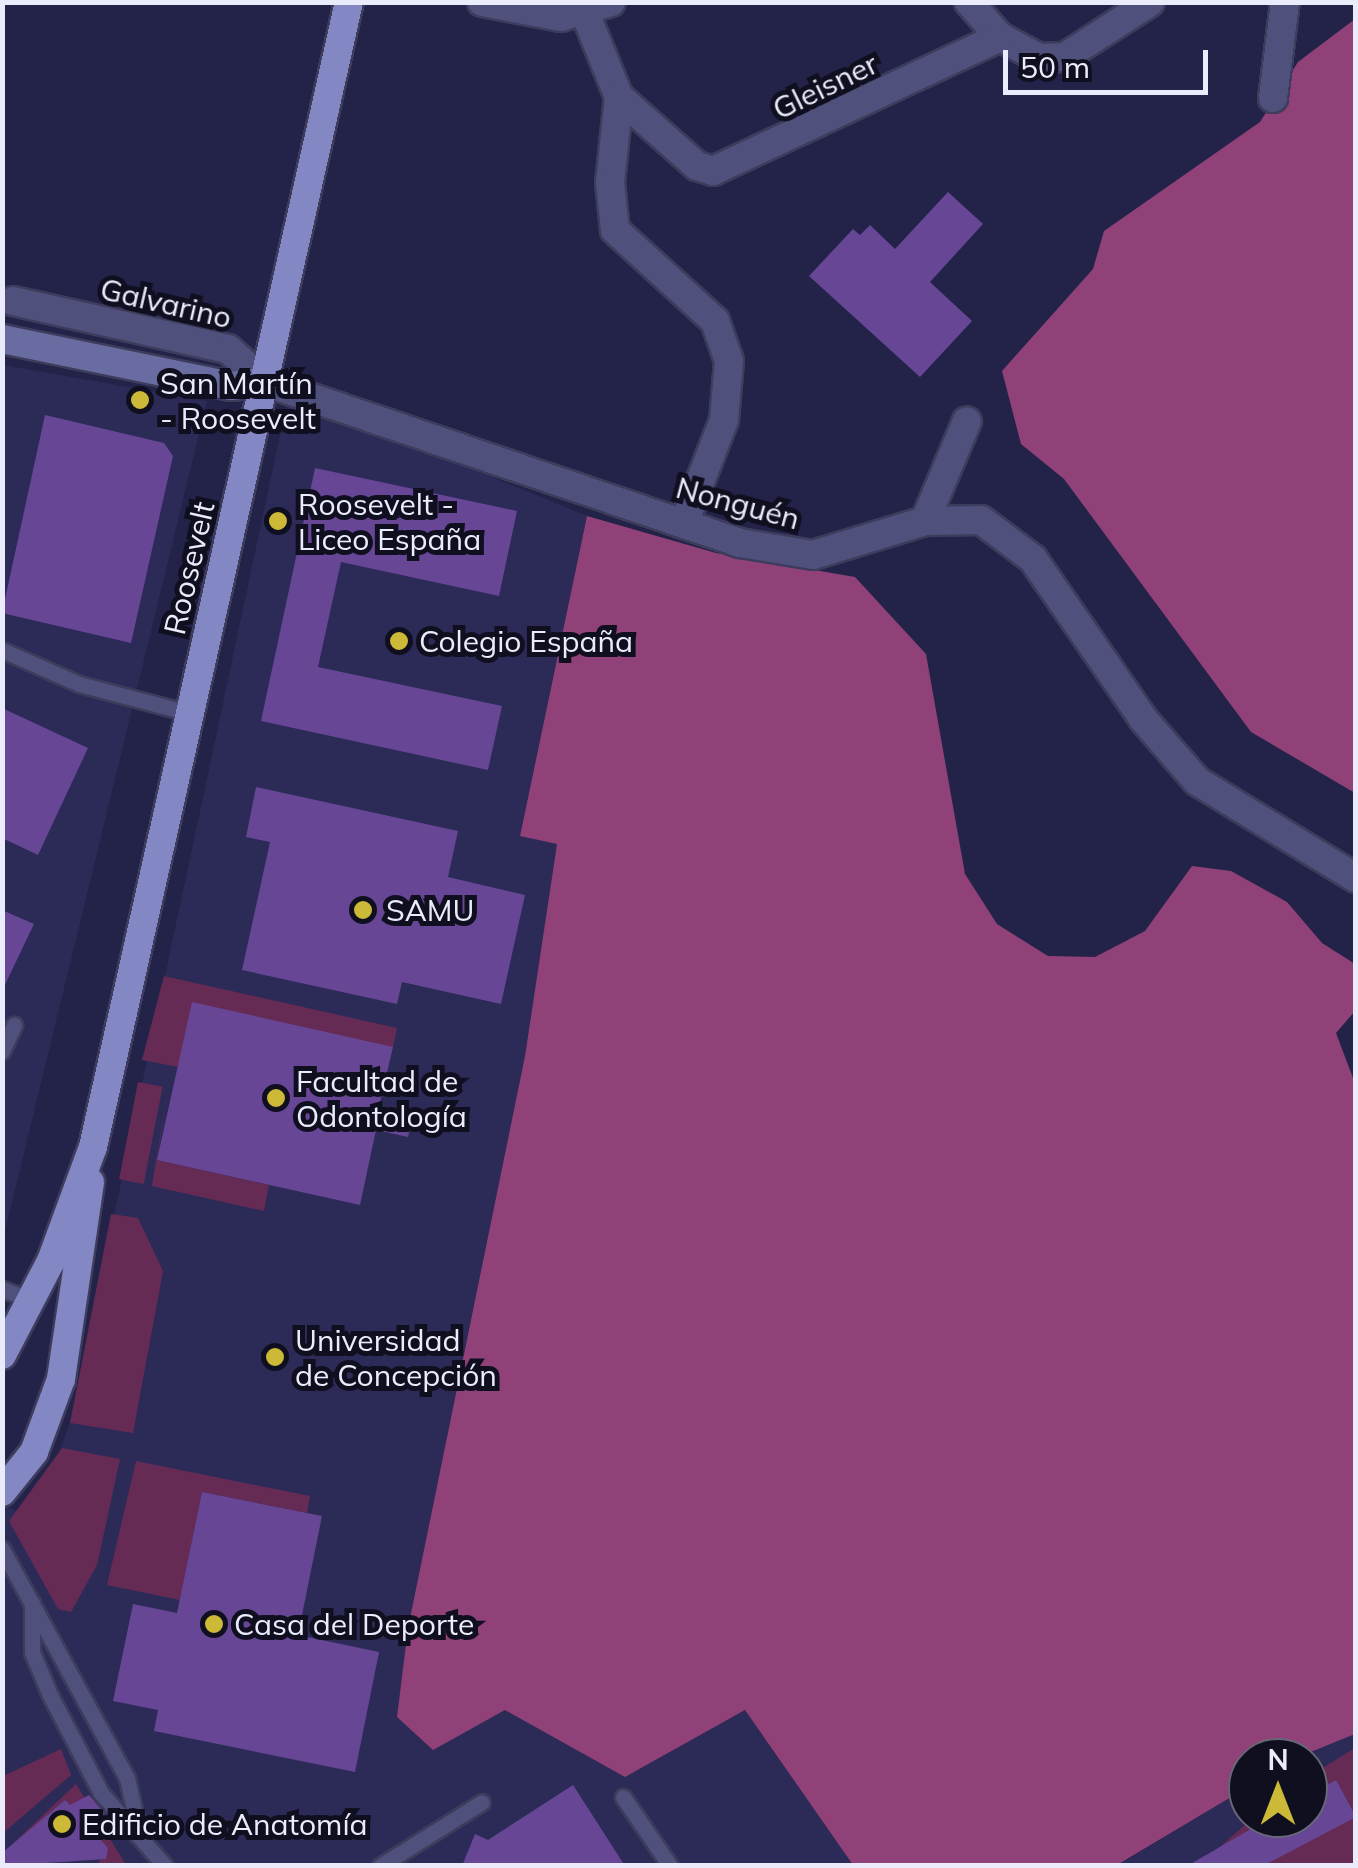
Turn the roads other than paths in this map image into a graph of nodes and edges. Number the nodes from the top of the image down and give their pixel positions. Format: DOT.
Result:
graph roads {
  1 [pos="349,2"];
  2 [pos="482,2"];
  3 [pos="969,2"];
  4 [pos="1150,2"];
  5 [pos="1286,2"];
  6 [pos="598,8"];
  7 [pos="1000,37"];
  8 [pos="619,96"];
  9 [pos="1273,98"];
  10 [pos="8,290"];
  11 [pos="2,330"];
  12 [pos="2,339"];
  13 [pos="264,382"];
  14 [pos="967,422"];
  15 [pos="924,521"];
  16 [pos="684,524"];
  17 [pos="2,650"];
  18 [pos="189,712"];
  19 [pos="1356,878"];
  20 [pos="14,1025"];
  21 [pos="2,1051"];
  22 [pos="93,1147"];
  23 [pos="2,1289"];
  24 [pos="33,1300"];
  25 [pos="2,1355"];
  26 [pos="2,1492"];
  27 [pos="2,1549"];
  28 [pos="32,1603"];
  29 [pos="623,1797"];
  30 [pos="482,1802"];
  31 [pos="138,1827"];
  32 [pos="156,1848"];
  33 [pos="165,1866"];
  34 [pos="180,1866"];
  35 [pos="380,1866"];
  36 [pos="670,1866"];
  1 -- 13 [label="main road, Roosevelt"];
  2 -- 6 [label="street"];
  3 -- 7 [label="street"];
  4 -- 7 [label="street"];
  5 -- 9 [label="street"];
  6 -- 8 [label="street, Gleisner"];
  7 -- 8 [label="street, Gleisner"];
  8 -- 16 [label="street"];
  10 -- 11 [label="street, Galvarino"];
  10 -- 13 [label="street, Galvarino"];
  12 -- 13 [label="main road"];
  13 -- 16 [label="street, Nonguén"];
  13 -- 18 [label="main road, Roosevelt"];
  14 -- 15 [label="street"];
  15 -- 16 [label="street, Nonguén"];
  15 -- 19 [label="street, Nonguén"];
  17 -- 18 [label="lane"];
  18 -- 22 [label="main road, Roosevelt"];
  20 -- 21 [label="lane"];
  22 -- 24 [label="main road, Roosevelt"];
  22 -- 26 [label="main road, Roosevelt"];
  23 -- 24 [label="lane"];
  24 -- 25 [label="main road, Roosevelt"];
  27 -- 28 [label="lane"];
  28 -- 31 [label="lane"];
  28 -- 31 [label="lane"];
  29 -- 36 [label="lane"];
  30 -- 35 [label="lane"];
  31 -- 32 [label="lane"];
  32 -- 33 [label="lane"];
  32 -- 34 [label="lane"];
}
